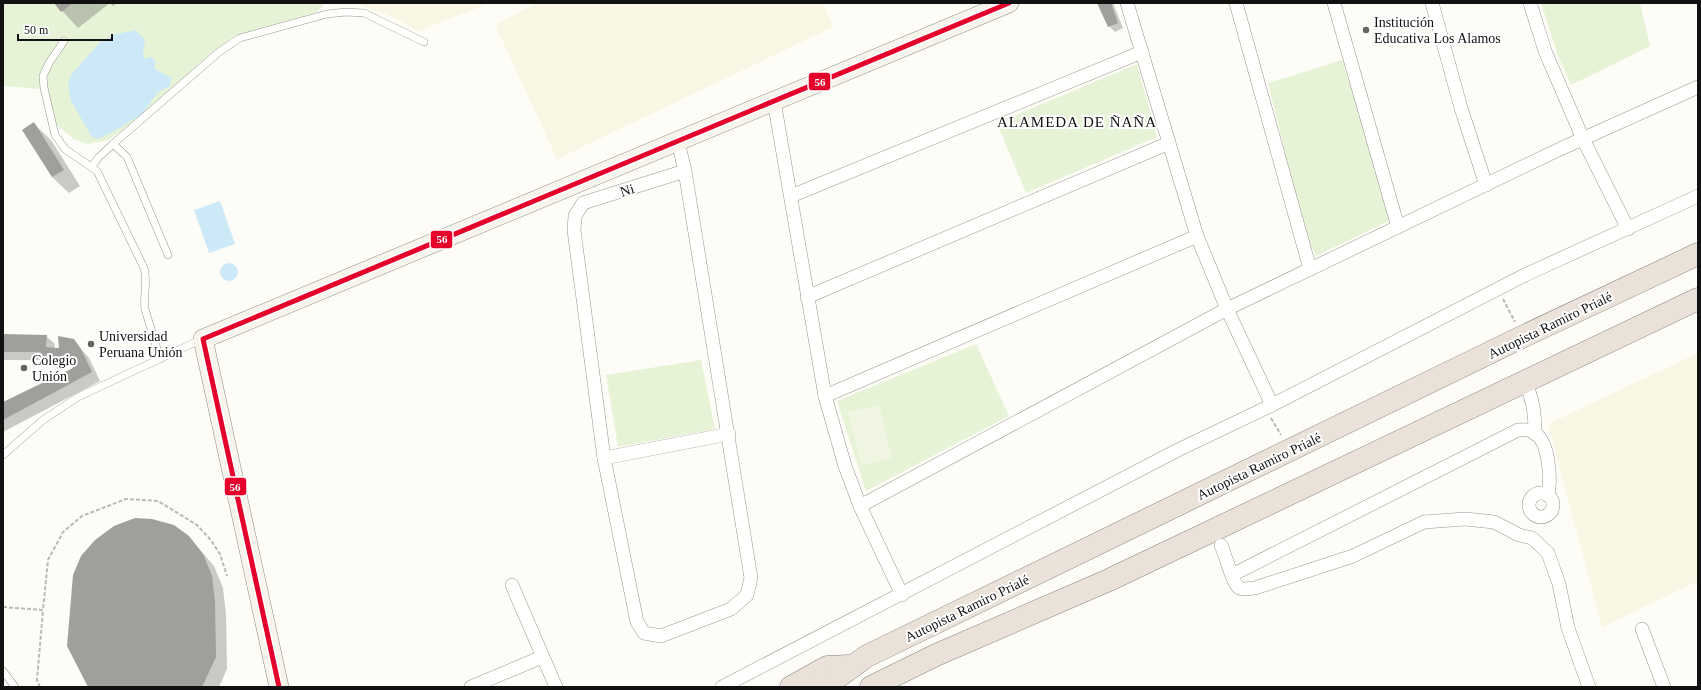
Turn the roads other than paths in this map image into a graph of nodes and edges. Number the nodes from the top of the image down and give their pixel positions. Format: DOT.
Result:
graph roads {
  1 [pos="1009,3"];
  2 [pos="1127,3"];
  3 [pos="1236,3"];
  4 [pos="1334,3"];
  5 [pos="1432,3"];
  6 [pos="1530,3"];
  7 [pos="990,7"];
  8 [pos="64,41"];
  9 [pos="424,42"];
  10 [pos="1142,52"];
  11 [pos="1698,87"];
  12 [pos="774,101"];
  13 [pos="1583,139"];
  14 [pos="678,142"];
  15 [pos="1169,143"];
  16 [pos="113,144"];
  17 [pos="92,166"];
  18 [pos="685,171"];
  19 [pos="1486,185"];
  20 [pos="791,196"];
  21 [pos="1698,196"];
  22 [pos="1398,227"];
  23 [pos="1628,229"];
  24 [pos="1197,236"];
  25 [pos="1698,254"];
  26 [pos="168,255"];
  27 [pos="1310,269"];
  28 [pos="808,297"];
  29 [pos="1698,299"];
  30 [pos="1227,309"];
  31 [pos="203,339"];
  32 [pos="160,359"];
  33 [pos="1524,382"];
  34 [pos="825,396"];
  35 [pos="1269,407"];
  36 [pos="729,434"];
  37 [pos="1535,434"];
  38 [pos="3,455"];
  39 [pos="604,458"];
  40 [pos="1548,495"];
  41 [pos="860,506"];
  42 [pos="1221,545"];
  43 [pos="1232,575"];
  44 [pos="512,585"];
  45 [pos="902,595"];
  46 [pos="1642,629"];
  47 [pos="542,656"];
  48 [pos="855,665"];
  49 [pos="3,671"];
  50 [pos="14,687"];
  51 [pos="279,687"];
  52 [pos="471,687"];
  53 [pos="556,687"];
  54 [pos="722,687"];
  55 [pos="791,687"];
  56 [pos="824,687"];
  57 [pos="871,687"];
  58 [pos="1589,687"];
  59 [pos="1664,687"];
  1 -- 7 [label="street"];
  2 -- 10 [label="street"];
  3 -- 27 [label="street"];
  4 -- 22 [label="street"];
  5 -- 19 [label="street"];
  6 -- 13 [label="street"];
  7 -- 12 [label="street"];
  8 -- 17 [label="lane"];
  9 -- 16 [label="lane"];
  10 -- 15 [label="street"];
  10 -- 20 [label="street"];
  11 -- 13 [label="street"];
  12 -- 14 [label="street"];
  12 -- 20 [label="street"];
  13 -- 19 [label="street"];
  13 -- 23 [label="street"];
  14 -- 18 [label="street"];
  14 -- 31 [label="street"];
  15 -- 24 [label="street"];
  15 -- 28 [label="street"];
  16 -- 17 [label="lane"];
  16 -- 26 [label="lane"];
  17 -- 32 [label="lane"];
  18 -- 36 [label="street"];
  18 -- 39 [label="street, Ni"];
  19 -- 22 [label="street"];
  20 -- 28 [label="street"];
  21 -- 23 [label="street"];
  22 -- 27 [label="street"];
  23 -- 35 [label="street"];
  24 -- 30 [label="street"];
  24 -- 34 [label="street"];
  25 -- 48 [label="highway, Autopista Ramiro Prialé"];
  27 -- 30 [label="street"];
  28 -- 34 [label="street"];
  29 -- 33 [label="highway, Autopista Ramiro Prialé"];
  30 -- 35 [label="street"];
  30 -- 41 [label="street"];
  31 -- 32 [label="lane"];
  31 -- 51 [label="street"];
  32 -- 38 [label="lane"];
  33 -- 37 [label="street"];
  33 -- 57 [label="highway, Autopista Ramiro Prialé"];
  34 -- 41 [label="street"];
  35 -- 45 [label="street"];
  36 -- 39 [label="street"];
  36 -- 39 [label="street"];
  37 -- 40 [label="street"];
  37 -- 43 [label="street"];
  41 -- 45 [label="street"];
  42 -- 43 [label="street"];
  43 -- 58 [label="street"];
  44 -- 47 [label="street"];
  45 -- 54 [label="street"];
  46 -- 59 [label="street"];
  47 -- 52 [label="street"];
  47 -- 53 [label="street"];
  48 -- 55 [label="highway"];
  48 -- 56 [label="highway, Autopista Ramiro Prialé"];
  49 -- 50 [label="lane"];
}
